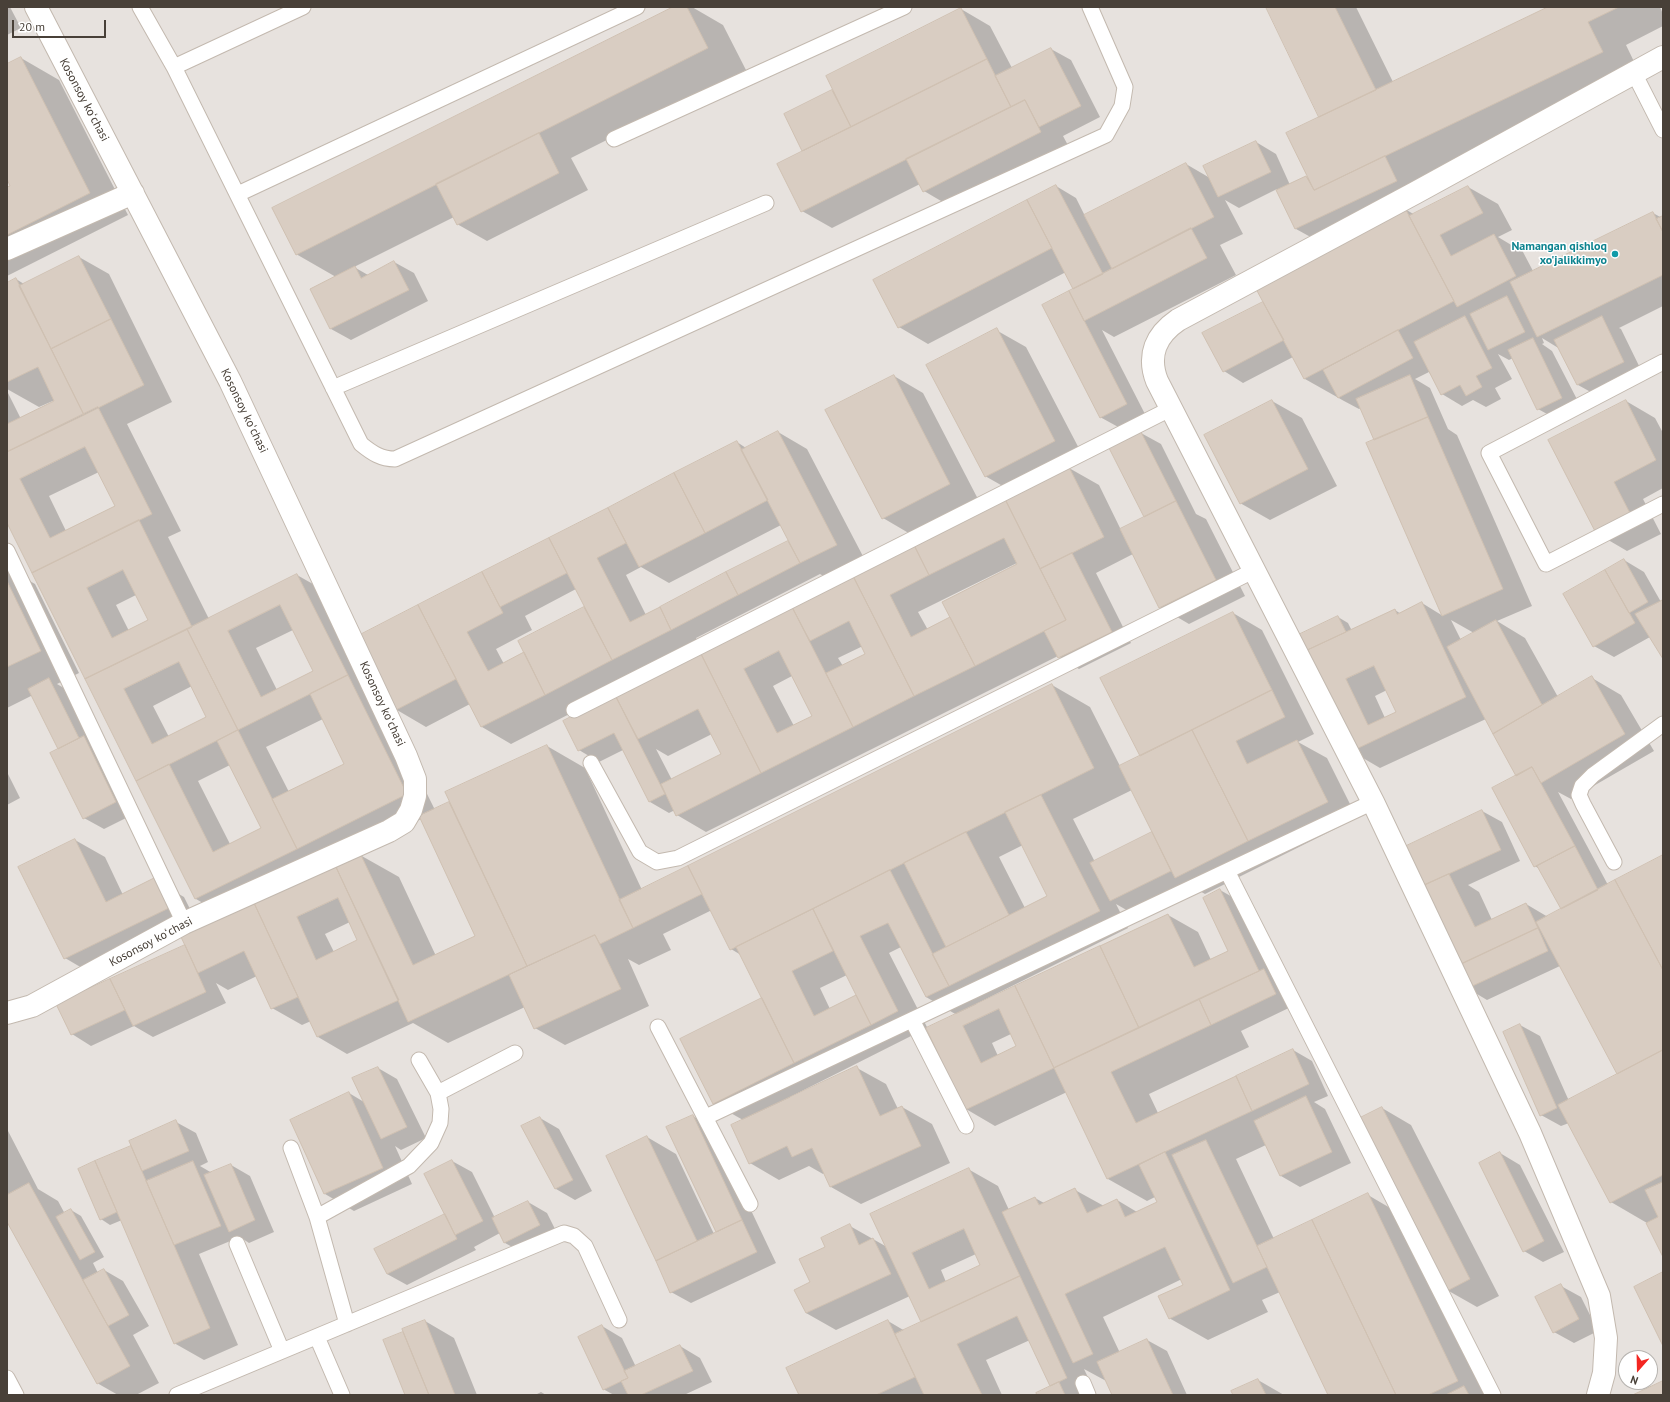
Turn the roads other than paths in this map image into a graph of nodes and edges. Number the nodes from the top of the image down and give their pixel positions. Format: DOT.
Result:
graph roads {
  1 [pos="36,7"];
  2 [pos="140,7"];
  3 [pos="303,7"];
  4 [pos="638,7"];
  5 [pos="904,7"];
  6 [pos="1090,7"];
  7 [pos="1663,57"];
  8 [pos="174,67"];
  9 [pos="1634,73"];
  10 [pos="1663,130"];
  11 [pos="614,139"];
  12 [pos="133,193"];
  13 [pos="238,194"];
  14 [pos="766,203"];
  15 [pos="7,249"];
  16 [pos="1663,362"];
  17 [pos="333,388"];
  18 [pos="1172,408"];
  19 [pos="1663,504"];
  20 [pos="7,551"];
  21 [pos="1255,570"];
  22 [pos="574,710"];
  23 [pos="1663,724"];
  24 [pos="591,763"];
  25 [pos="1373,802"];
  26 [pos="1614,862"];
  27 [pos="1227,870"];
  28 [pos="184,923"];
  29 [pos="7,1013"];
  30 [pos="912,1020"];
  31 [pos="658,1027"];
  32 [pos="515,1052"];
  33 [pos="419,1060"];
  34 [pos="438,1093"];
  35 [pos="706,1118"];
  36 [pos="966,1126"];
  37 [pos="291,1148"];
  38 [pos="750,1204"];
  39 [pos="317,1217"];
  40 [pos="238,1244"];
  41 [pos="619,1320"];
  42 [pos="347,1324"];
  43 [pos="317,1337"];
  44 [pos="282,1351"];
  45 [pos="7,1378"];
  46 [pos="16,1395"];
  47 [pos="177,1395"];
  48 [pos="342,1395"];
  49 [pos="1493,1395"];
  50 [pos="1598,1395"];
  1 -- 12 [label="street, Kosonsoy koʻchasi"];
  2 -- 8 [label="lane"];
  3 -- 8 [label="lane"];
  4 -- 13 [label="lane"];
  5 -- 11 [label="lane"];
  6 -- 17 [label="lane"];
  7 -- 9 [label="street"];
  8 -- 13 [label="lane"];
  9 -- 10 [label="lane"];
  9 -- 18 [label="street"];
  12 -- 15 [label="street"];
  12 -- 28 [label="street, Kosonsoy koʻchasi"];
  13 -- 17 [label="lane"];
  14 -- 17 [label="lane"];
  16 -- 19 [label="lane"];
  18 -- 21 [label="street"];
  18 -- 22 [label="lane"];
  20 -- 28 [label="lane"];
  21 -- 24 [label="lane"];
  21 -- 25 [label="street"];
  23 -- 26 [label="lane"];
  25 -- 27 [label="lane"];
  25 -- 50 [label="street"];
  27 -- 30 [label="lane"];
  27 -- 49 [label="lane"];
  28 -- 29 [label="street, Kosonsoy koʻchasi"];
  30 -- 35 [label="lane"];
  30 -- 36 [label="lane"];
  31 -- 35 [label="lane"];
  32 -- 34 [label="lane"];
  33 -- 34 [label="lane"];
  34 -- 39 [label="lane"];
  35 -- 38 [label="lane"];
  37 -- 39 [label="lane"];
  39 -- 42 [label="lane"];
  40 -- 44 [label="lane"];
  41 -- 42 [label="lane"];
  42 -- 43 [label="lane"];
  43 -- 44 [label="lane"];
  43 -- 48 [label="lane"];
  44 -- 47 [label="lane"];
  45 -- 46 [label="lane"];
}
